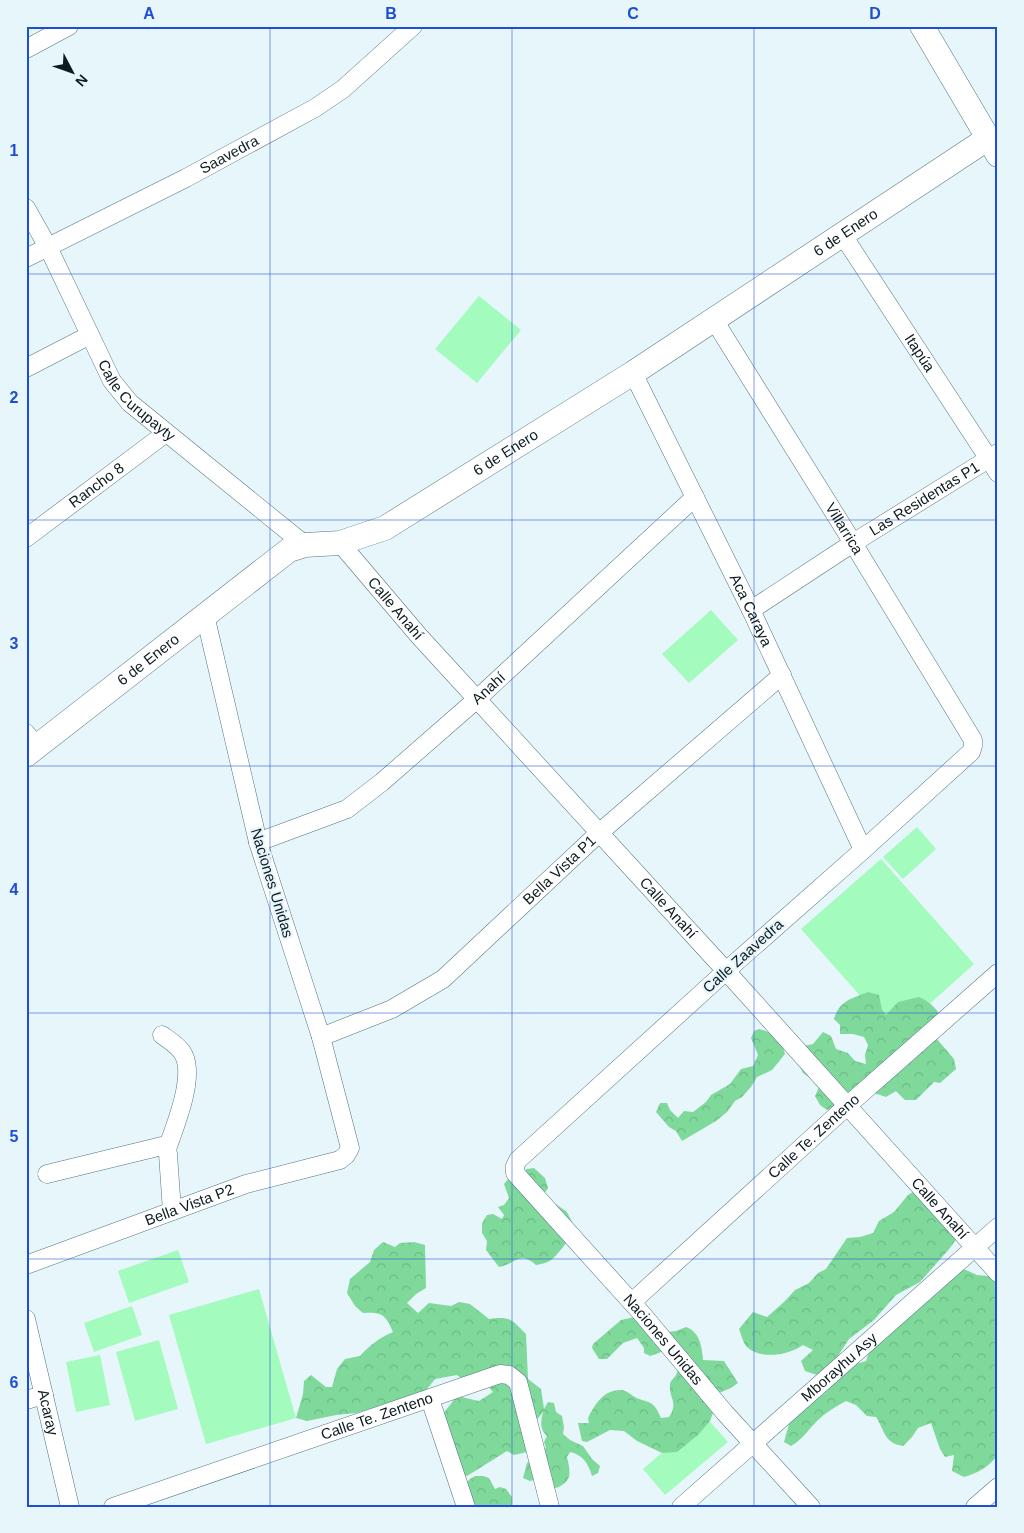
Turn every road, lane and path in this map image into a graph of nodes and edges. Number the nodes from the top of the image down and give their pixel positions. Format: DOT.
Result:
graph roads {
  1 [pos="69,26"];
  2 [pos="413,26"];
  3 [pos="922,26"];
  4 [pos="26,49"];
  5 [pos="992,147"];
  6 [pos="26,208"];
  7 [pos="842,234"];
  8 [pos="48,247"];
  9 [pos="26,258"];
  10 [pos="714,320"];
  11 [pos="90,335"];
  12 [pos="26,368"];
  13 [pos="633,373"];
  14 [pos="166,433"];
  15 [pos="995,462"];
  16 [pos="695,497"];
  17 [pos="26,538"];
  18 [pos="340,543"];
  19 [pos="853,543"];
  20 [pos="305,545"];
  21 [pos="751,610"];
  22 [pos="205,615"];
  23 [pos="782,675"];
  24 [pos="477,699"];
  25 [pos="973,740"];
  26 [pos="30,745"];
  27 [pos="599,833"];
  28 [pos="258,842"];
  29 [pos="863,850"];
  30 [pos="726,970"];
  31 [pos="998,973"];
  32 [pos="162,1034"];
  33 [pos="321,1037"];
  34 [pos="847,1106"];
  35 [pos="350,1148"];
  36 [pos="167,1149"];
  37 [pos="515,1173"];
  38 [pos="47,1174"];
  39 [pos="172,1211"];
  40 [pos="998,1227"];
  41 [pos="975,1248"];
  42 [pos="26,1264"];
  43 [pos="998,1273"];
  44 [pos="632,1302"];
  45 [pos="26,1319"];
  46 [pos="44,1396"];
  47 [pos="430,1398"];
  48 [pos="26,1400"];
  49 [pos="754,1444"];
  50 [pos="998,1487"];
  51 [pos="70,1507"];
  52 [pos="114,1507"];
  53 [pos="466,1507"];
  54 [pos="550,1507"];
  55 [pos="681,1507"];
  56 [pos="811,1507"];
  57 [pos="975,1507"];
  1 -- 4 [label="street"];
  2 -- 8 [label="street, Saavedra"];
  3 -- 5 [label="main road"];
  5 -- 7 [label="main road, 6 de Enero"];
  6 -- 8 [label="street, Calle Curupayty"];
  7 -- 10 [label="main road, 6 de Enero"];
  7 -- 15 [label="street, Itapúa"];
  8 -- 9 [label="street, Saavedra"];
  8 -- 11 [label="street, Calle Curupayty"];
  10 -- 13 [label="main road, 6 de Enero"];
  10 -- 19 [label="street, Villarrica"];
  11 -- 12 [label="street"];
  11 -- 14 [label="street, Calle Curupayty"];
  13 -- 16 [label="street, Aca Caraya"];
  13 -- 18 [label="main road, 6 de Enero"];
  14 -- 17 [label="street, Rancho 8"];
  14 -- 20 [label="street, Calle Curupayty"];
  15 -- 19 [label="street, Las Residentas P1"];
  16 -- 21 [label="street, Aca Caraya"];
  16 -- 24 [label="street, Anahí"];
  18 -- 20 [label="main road, 6 de Enero"];
  18 -- 24 [label="street, Calle Anahí"];
  19 -- 21 [label="street, Las Residentas P1"];
  19 -- 25 [label="street, Villarrica"];
  20 -- 22 [label="main road, 6 de Enero"];
  21 -- 23 [label="street, Aca Caraya"];
  22 -- 26 [label="main road, 6 de Enero"];
  22 -- 28 [label="street, Naciones Unidas"];
  23 -- 27 [label="street, Bella Vista P1"];
  23 -- 29 [label="street, Aca Caraya"];
  24 -- 27 [label="street, Calle Anahí"];
  24 -- 28 [label="street, Anahí"];
  25 -- 29 [label="street, Calle Zaavedra"];
  27 -- 30 [label="street, Calle Anahí"];
  27 -- 33 [label="street, Bella Vista P1"];
  28 -- 33 [label="street, Naciones Unidas"];
  29 -- 30 [label="street, Calle Zaavedra"];
  30 -- 34 [label="street, Calle Anahí"];
  30 -- 37 [label="street, Calle Zaavedra"];
  31 -- 34 [label="street, Calle Te. Zenteno"];
  32 -- 36 [label="street"];
  33 -- 35 [label="street, Naciones Unidas"];
  34 -- 41 [label="street, Calle Anahí"];
  34 -- 44 [label="street, Calle Te. Zenteno"];
  35 -- 39 [label="street, Bella Vista P2"];
  36 -- 38 [label="street"];
  36 -- 39 [label="street"];
  37 -- 44 [label="street, Naciones Unidas"];
  39 -- 42 [label="street, Bella Vista P2"];
  40 -- 41 [label="street, Mborayhu Asy"];
  41 -- 43 [label="street, Calle Anahí"];
  41 -- 49 [label="street, Mborayhu Asy"];
  44 -- 49 [label="street, Naciones Unidas"];
  45 -- 46 [label="street, Acaray"];
  46 -- 48 [label="street"];
  46 -- 51 [label="street, Acaray"];
  47 -- 52 [label="street, Calle Te. Zenteno"];
  47 -- 53 [label="street"];
  47 -- 54 [label="street, Calle Te. Zenteno"];
  49 -- 55 [label="street, Mborayhu Asy"];
  49 -- 56 [label="street, Naciones Unidas"];
  50 -- 57 [label="street"];
}
